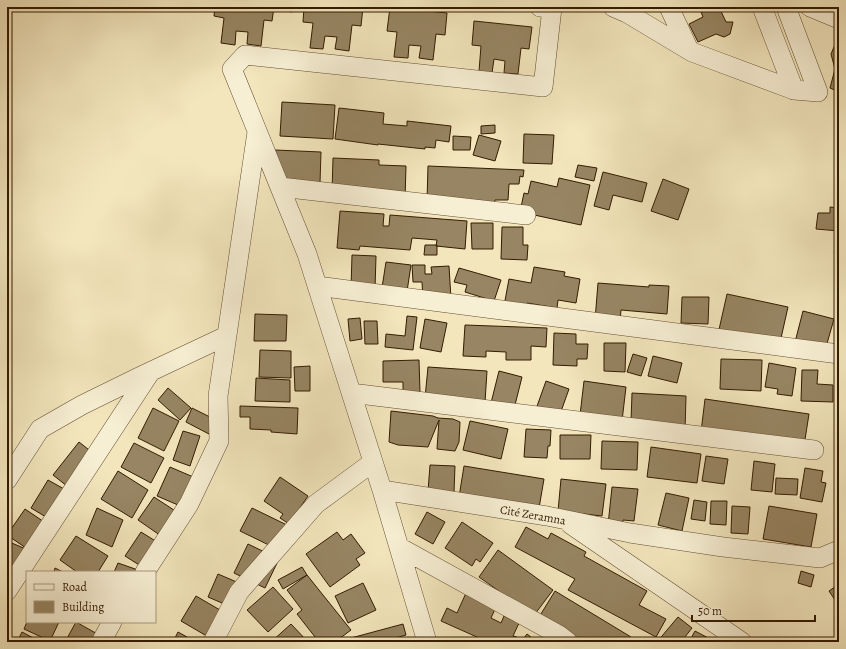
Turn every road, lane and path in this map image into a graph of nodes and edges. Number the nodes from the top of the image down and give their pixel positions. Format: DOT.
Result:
graph roads {
  1 [pos="540,7"];
  2 [pos="613,7"];
  3 [pos="669,7"];
  4 [pos="762,7"];
  5 [pos="786,7"];
  6 [pos="810,7"];
  7 [pos="839,19"];
  8 [pos="689,50"];
  9 [pos="794,90"];
  10 [pos="257,131"];
  11 [pos="280,188"];
  12 [pos="526,215"];
  13 [pos="317,286"];
  14 [pos="226,336"];
  15 [pos="839,354"];
  16 [pos="151,371"];
  17 [pos="351,393"];
  18 [pos="814,450"];
  19 [pos="373,462"];
  20 [pos="7,480"];
  21 [pos="382,490"];
  22 [pos="564,520"];
  23 [pos="399,547"];
  24 [pos="839,550"];
  25 [pos="145,571"];
  26 [pos="7,591"];
  27 [pos="111,623"];
  28 [pos="101,642"];
  29 [pos="213,642"];
  30 [pos="427,642"];
  31 [pos="568,642"];
  32 [pos="742,642"];
  1 -- 10 [label="street"];
  2 -- 8 [label="street"];
  3 -- 8 [label="street"];
  4 -- 9 [label="street"];
  5 -- 9 [label="street"];
  6 -- 7 [label="street"];
  8 -- 9 [label="street"];
  10 -- 11 [label="street"];
  10 -- 14 [label="street"];
  11 -- 12 [label="street"];
  11 -- 13 [label="street"];
  13 -- 15 [label="street"];
  13 -- 17 [label="street"];
  14 -- 16 [label="street"];
  14 -- 25 [label="street"];
  16 -- 20 [label="street"];
  16 -- 26 [label="street"];
  17 -- 18 [label="street"];
  17 -- 19 [label="street"];
  19 -- 21 [label="street"];
  19 -- 29 [label="street"];
  21 -- 22 [label="street, Cité Zeramna"];
  21 -- 23 [label="street"];
  22 -- 24 [label="street, Cité Zeramna"];
  22 -- 32 [label="street"];
  23 -- 30 [label="street"];
  23 -- 31 [label="street"];
  27 -- 28 [label="street"];
}
